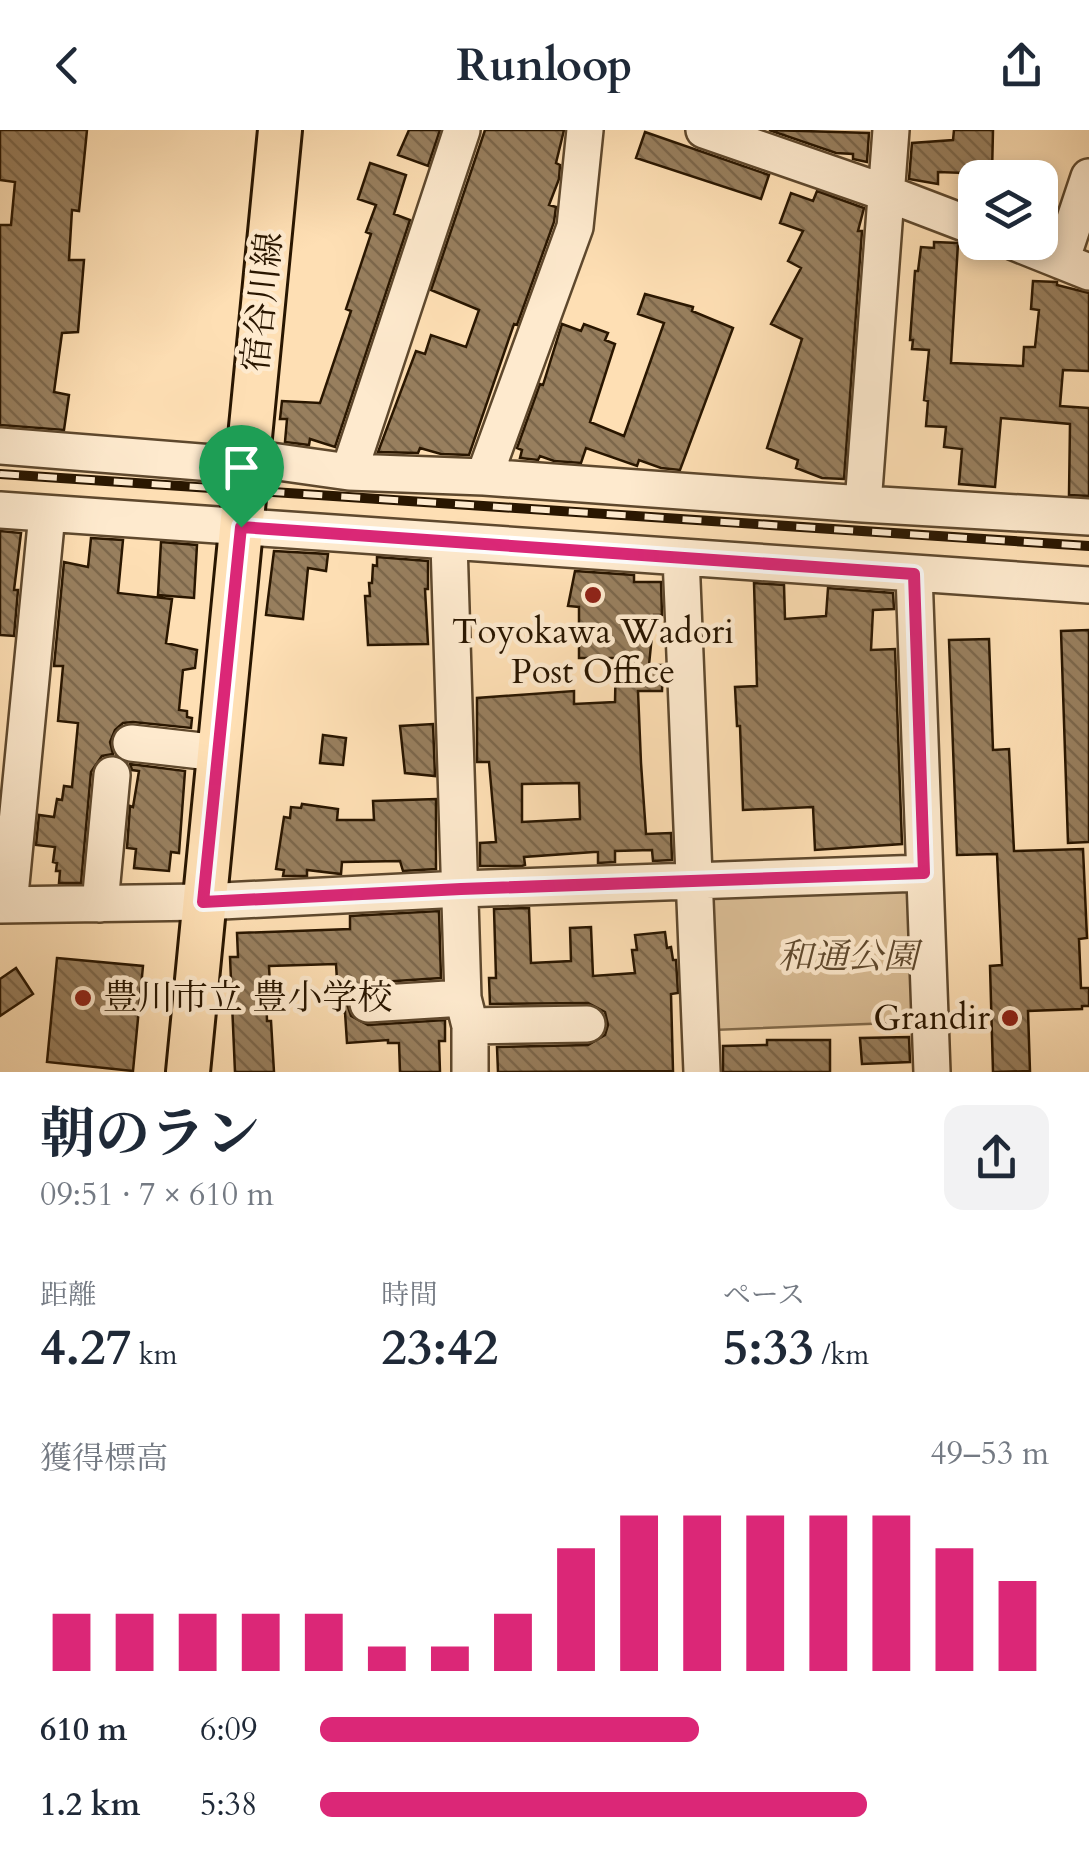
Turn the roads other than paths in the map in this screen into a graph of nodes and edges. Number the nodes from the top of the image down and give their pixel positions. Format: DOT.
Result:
graph roads {
  1 [pos="280,130"];
  2 [pos="462,130"];
  3 [pos="585,130"];
  4 [pos="704,130"];
  5 [pos="891,130"];
  6 [pos="1089,177"];
  7 [pos="886,192"];
  8 [pos="958,220"];
  9 [pos="1075,266"];
  10 [pos="0,446"];
  11 [pos="247,463"];
  12 [pos="349,472"];
  13 [pos="484,477"];
  14 [pos="863,504"];
  15 [pos="0,510"];
  16 [pos="47,514"];
  17 [pos="1089,517"];
  18 [pos="241,527"];
  19 [pos="449,543"];
  20 [pos="681,558"];
  21 [pos="914,574"];
  22 [pos="1089,585"];
  23 [pos="131,742"];
  24 [pos="218,753"];
  25 [pos="112,775"];
  26 [pos="924,873"];
  27 [pos="695,882"];
  28 [pos="461,889"];
  29 [pos="203,902"];
  30 [pos="100,904"];
  31 [pos="5,905"];
  32 [pos="368,1004"];
  33 [pos="466,1012"];
  34 [pos="587,1024"];
  35 [pos="188,1072"];
  36 [pos="470,1072"];
  37 [pos="702,1072"];
  38 [pos="932,1072"];
  1 -- 11 [label="main road, 宿谷川線"];
  2 -- 12 [label="street"];
  3 -- 13 [label="street"];
  4 -- 7 [label="street"];
  5 -- 7 [label="street"];
  6 -- 9 [label="street"];
  7 -- 8 [label="street"];
  7 -- 14 [label="street"];
  10 -- 11 [label="street"];
  11 -- 12 [label="street"];
  11 -- 18 [label="main road, 宿谷川線"];
  12 -- 13 [label="street"];
  13 -- 14 [label="street"];
  14 -- 17 [label="street"];
  15 -- 16 [label="street"];
  16 -- 18 [label="street"];
  16 -- 31 [label="street"];
  18 -- 19 [label="street"];
  18 -- 24 [label="main road, 宿谷川線"];
  19 -- 20 [label="street"];
  19 -- 28 [label="street"];
  20 -- 21 [label="street"];
  20 -- 27 [label="street"];
  21 -- 22 [label="street"];
  21 -- 26 [label="street"];
  23 -- 24 [label="street"];
  24 -- 29 [label="main road, 宿谷川線"];
  25 -- 30 [label="street"];
  26 -- 27 [label="street"];
  26 -- 38 [label="street"];
  27 -- 28 [label="street"];
  27 -- 37 [label="street"];
  28 -- 29 [label="street"];
  28 -- 33 [label="street"];
  29 -- 30 [label="street"];
  29 -- 35 [label="main road, 宿谷川線"];
  30 -- 31 [label="street"];
  32 -- 33 [label="street"];
  33 -- 34 [label="street"];
  33 -- 36 [label="street"];
}
